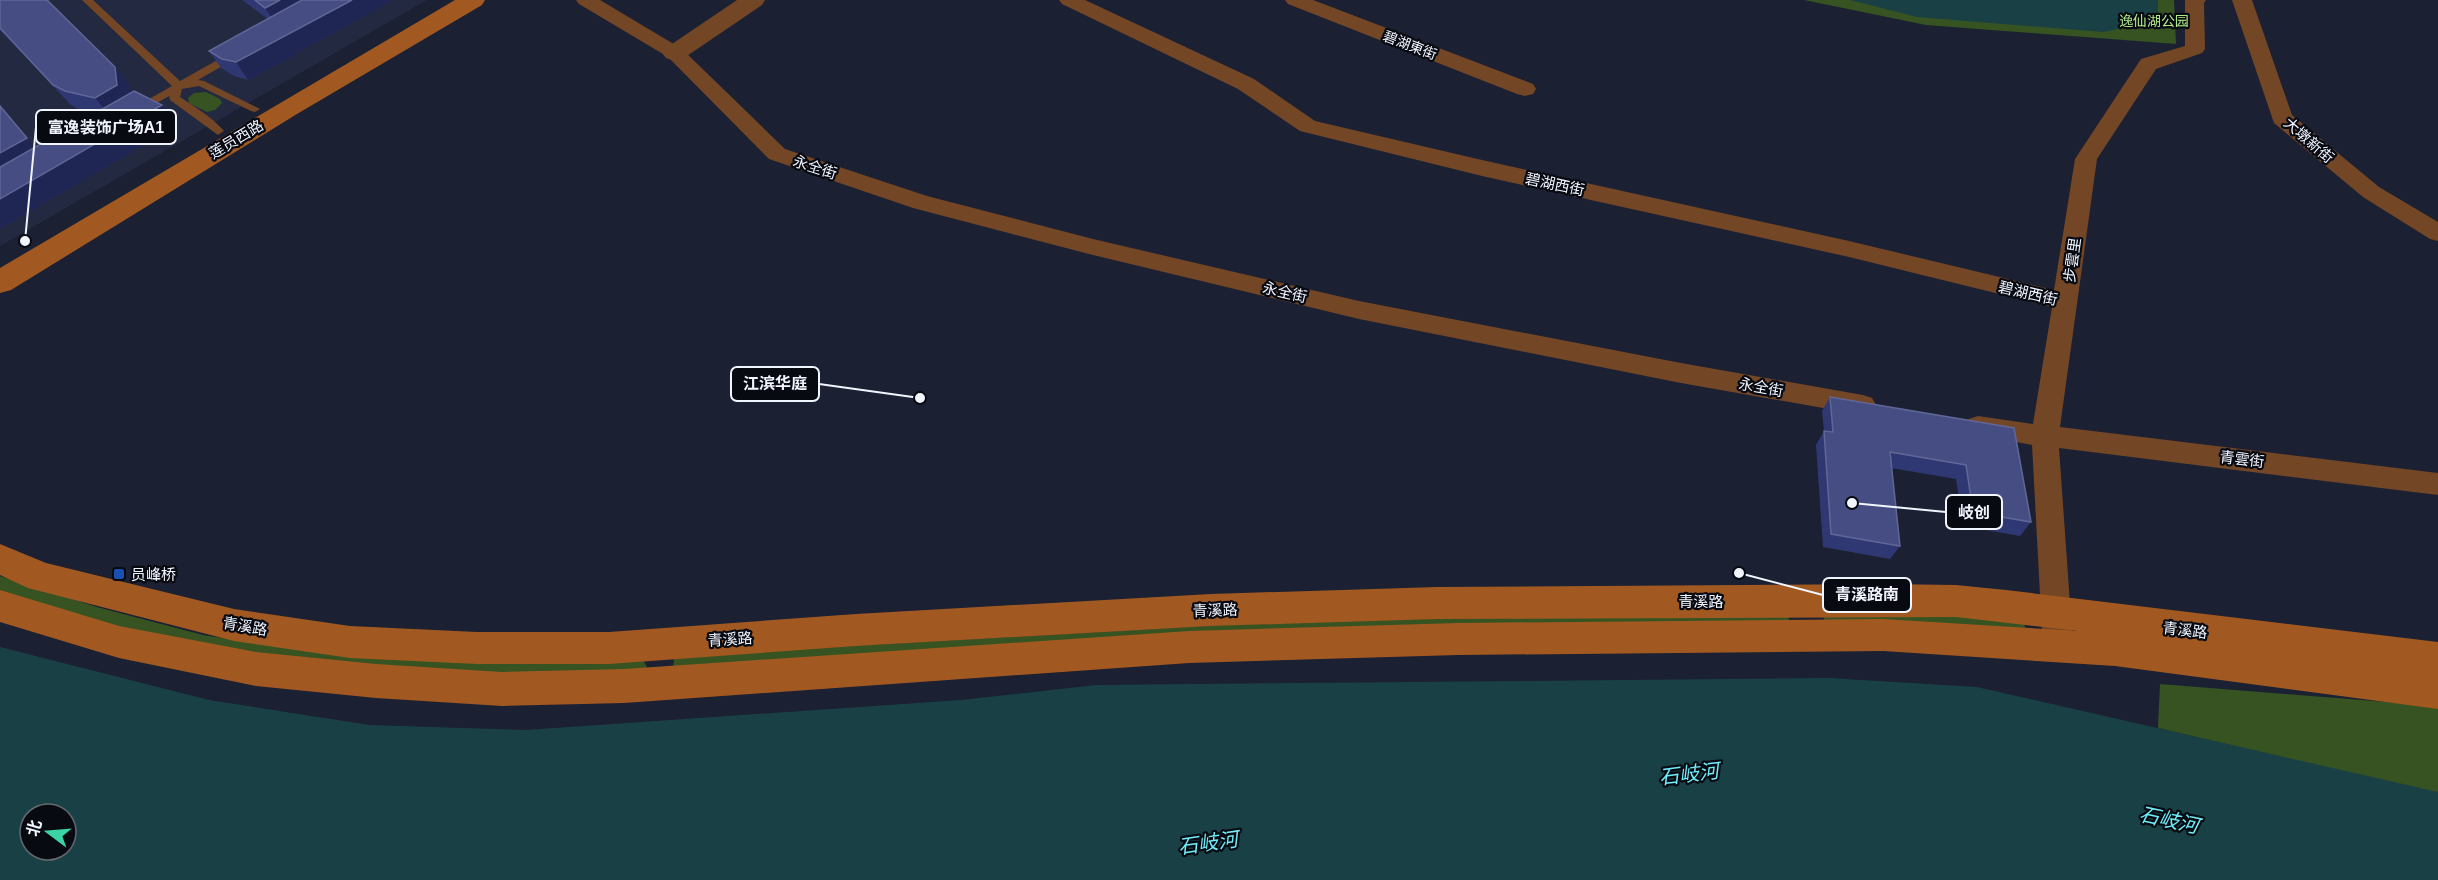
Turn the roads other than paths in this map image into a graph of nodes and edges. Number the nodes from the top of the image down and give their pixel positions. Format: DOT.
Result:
graph roads {
  1 [pos="87,0"];
  2 [pos="446,0"];
  3 [pos="473,0"];
  4 [pos="586,0"];
  5 [pos="753,0"];
  6 [pos="1069,0"];
  7 [pos="1295,0"];
  8 [pos="2196,0"];
  9 [pos="2242,0"];
  10 [pos="240,51"];
  11 [pos="675,53"];
  12 [pos="178,85"];
  13 [pos="1525,89"];
  14 [pos="255,109"];
  15 [pos="129,115"];
  16 [pos="218,131"];
  17 [pos="2438,233"];
  18 [pos="0,263"];
  19 [pos="0,282"];
  20 [pos="2066,302"];
  21 [pos="1880,408"];
  22 [pos="1950,421"];
  23 [pos="2045,436"];
  24 [pos="2438,484"];
  25 [pos="0,559"];
  26 [pos="1795,600"];
  27 [pos="0,606"];
  28 [pos="2056,629"];
  29 [pos="1807,635"];
  30 [pos="2438,659"];
  31 [pos="2414,678"];
  1 -- 12 [label="lane"];
  2 -- 14 [label="main road, 莲员西路"];
  3 -- 19 [label="main road, 莲员西路"];
  4 -- 11 [label="street, 永全街"];
  5 -- 11 [label="street"];
  6 -- 20 [label="street, 碧湖西街"];
  7 -- 13 [label="street, 碧湖東街"];
  8 -- 20 [label="street, 步雲里"];
  9 -- 17 [label="street, 大墩新街"];
  10 -- 12 [label="lane"];
  11 -- 21 [label="street, 永全街"];
  12 -- 14 [label="lane"];
  12 -- 15 [label="lane"];
  12 -- 16 [label="lane"];
  14 -- 16 [label="main road, 莲员西路"];
  16 -- 18 [label="main road, 莲员西路"];
  20 -- 23 [label="street, 步雲里"];
  22 -- 23 [label="street"];
  23 -- 24 [label="street, 青雲街"];
  23 -- 28 [label="street, 步雲里"];
  25 -- 26 [label="main road, 青溪路"];
  26 -- 28 [label="main road, 青溪路"];
  26 -- 29 [label="main road"];
  27 -- 29 [label="main road, 青溪路"];
  28 -- 29 [label="main road, 青溪路"];
  28 -- 31 [label="main road, 青溪路"];
  30 -- 31 [label="main road, 青溪路"];
}
